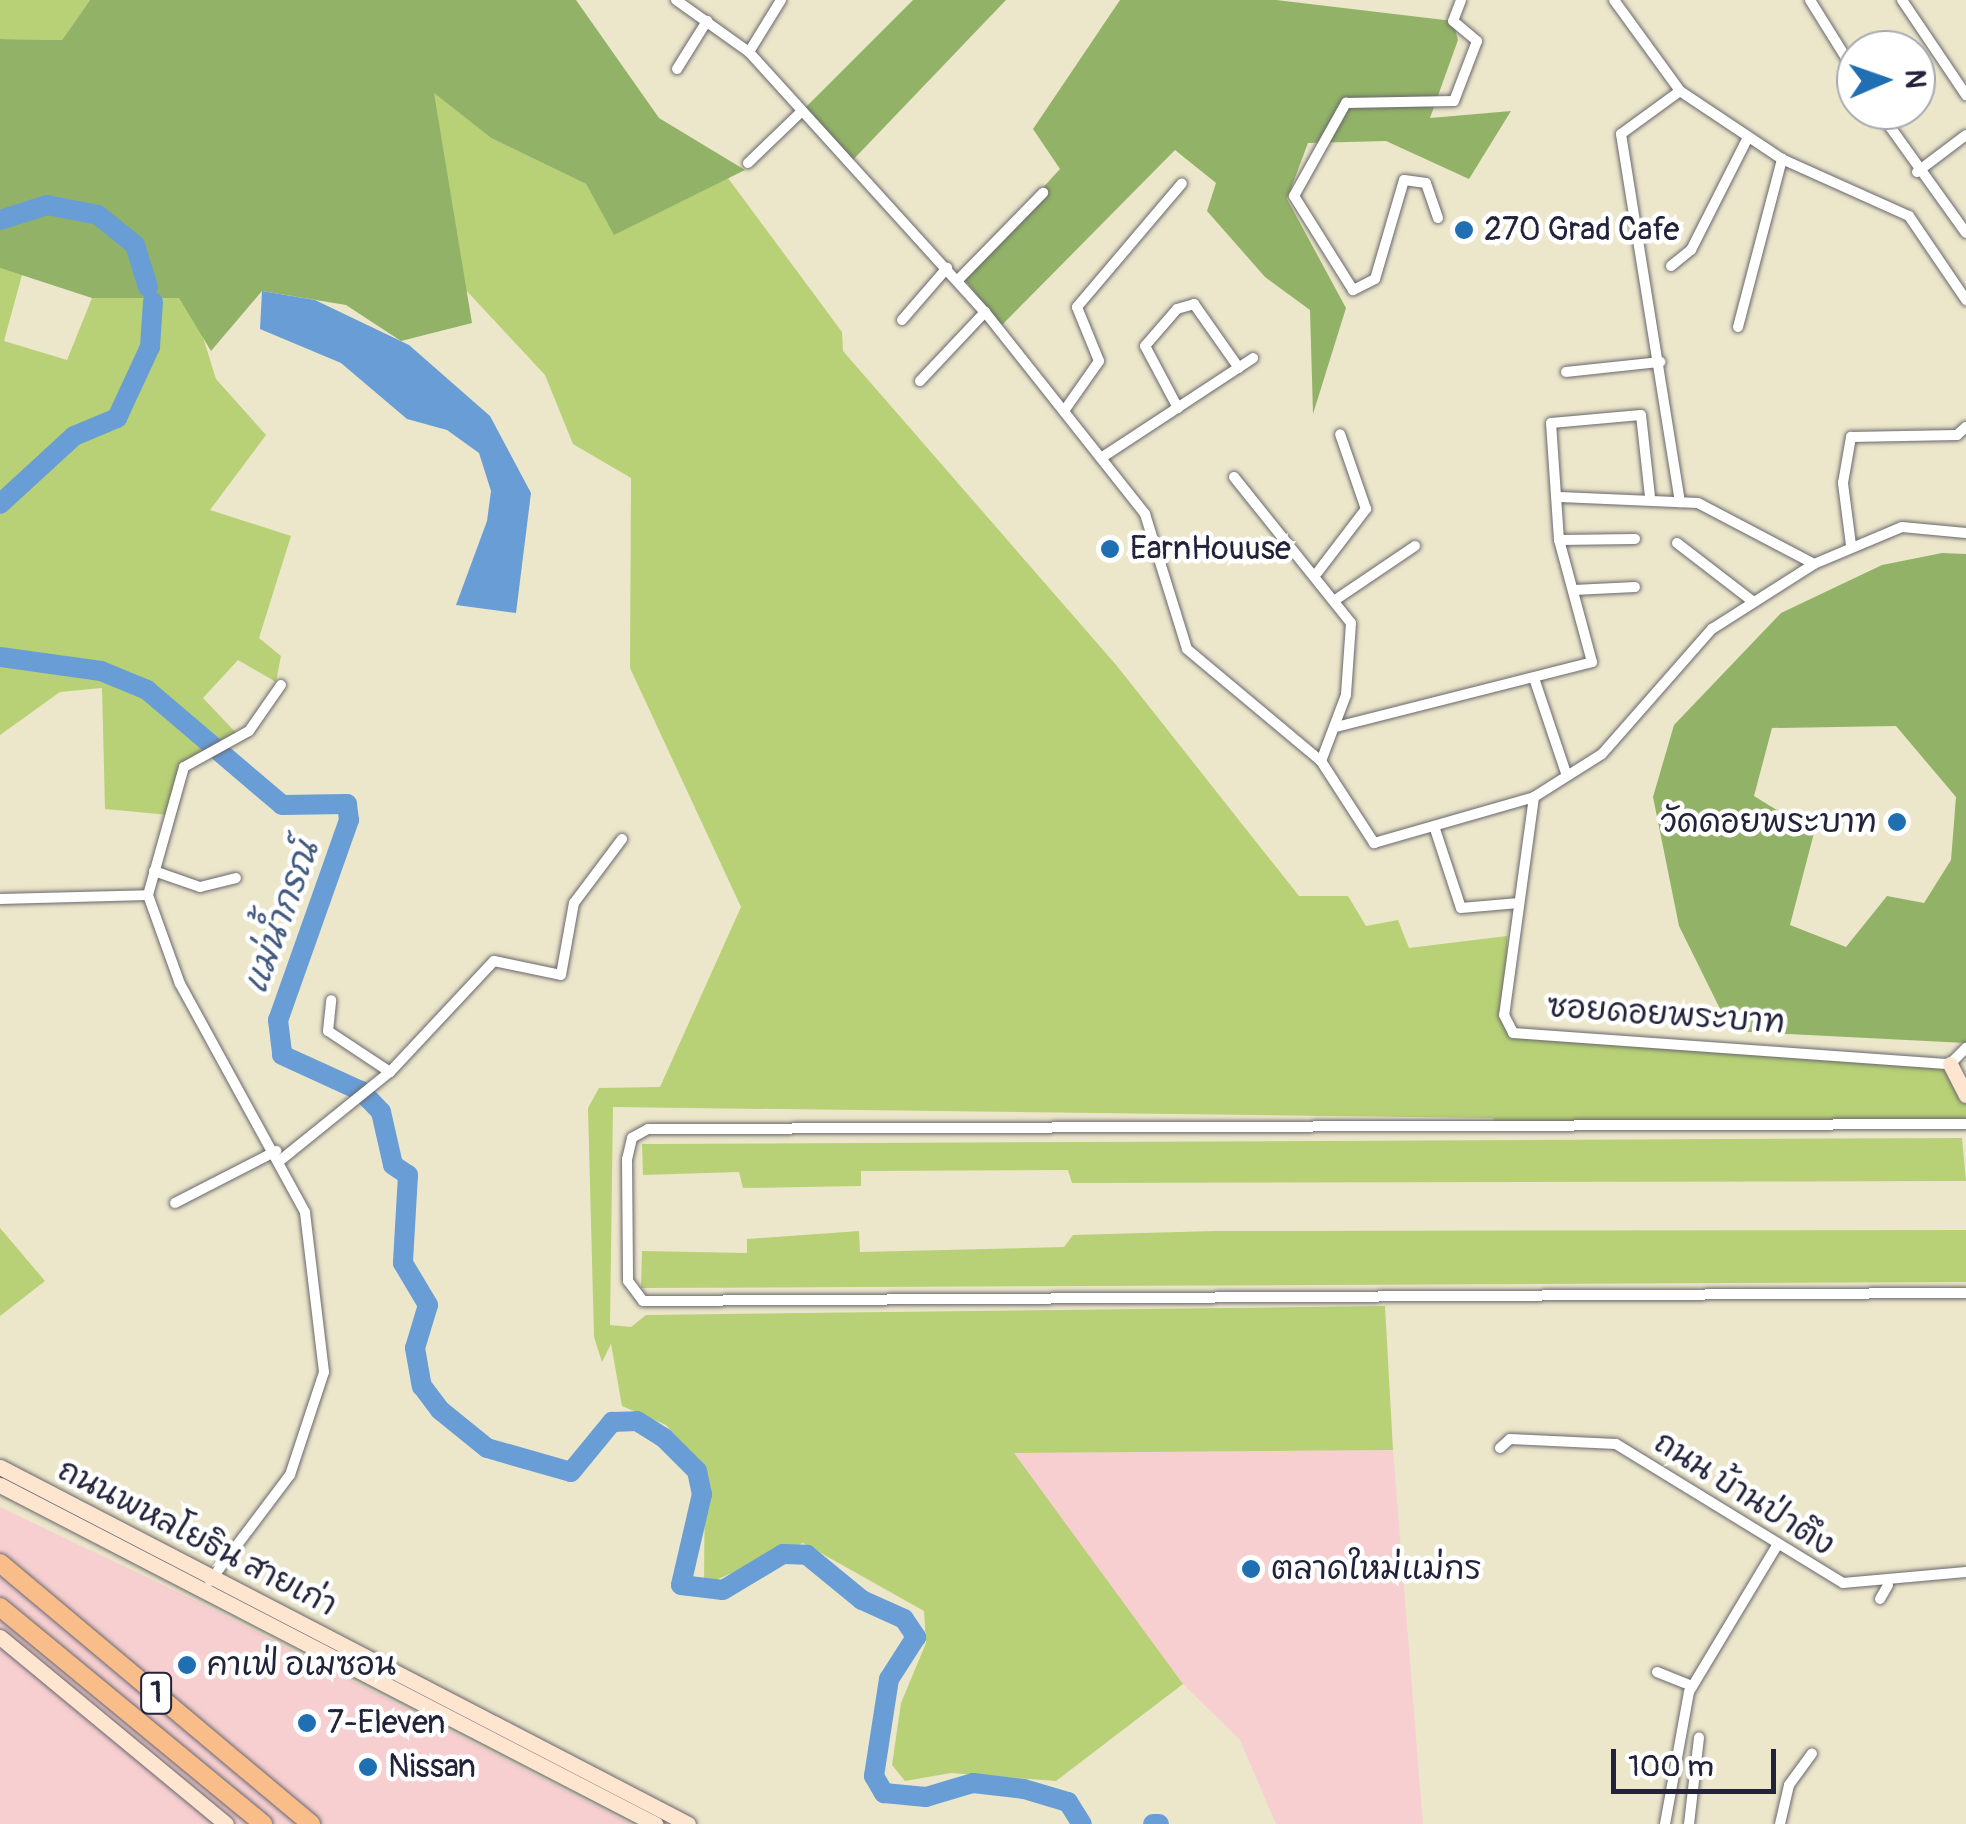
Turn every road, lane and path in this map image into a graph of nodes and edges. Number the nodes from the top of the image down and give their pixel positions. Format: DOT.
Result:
graph roads {
  1 [pos="676,0"];
  2 [pos="703,0"];
  3 [pos="781,0"];
  4 [pos="1461,0"];
  5 [pos="1614,0"];
  6 [pos="1810,0"];
  7 [pos="1902,0"];
  8 [pos="695,13"];
  9 [pos="707,21"];
  10 [pos="1836,42"];
  11 [pos="749,52"];
  12 [pos="676,69"];
  13 [pos="1680,91"];
  14 [pos="1966,95"];
  15 [pos="802,111"];
  16 [pos="1891,130"];
  17 [pos="1966,135"];
  18 [pos="1748,137"];
  19 [pos="1782,159"];
  20 [pos="748,163"];
  21 [pos="1917,172"];
  22 [pos="1182,183"];
  23 [pos="1043,193"];
  24 [pos="1438,218"];
  25 [pos="1966,233"];
  26 [pos="1671,266"];
  27 [pos="947,268"];
  28 [pos="958,280"];
  29 [pos="1966,300"];
  30 [pos="985,312"];
  31 [pos="902,320"];
  32 [pos="1738,327"];
  33 [pos="1253,358"];
  34 [pos="1660,362"];
  35 [pos="1239,368"];
  36 [pos="1566,372"];
  37 [pos="920,380"];
  38 [pos="1178,408"];
  39 [pos="1064,412"];
  40 [pos="1966,427"];
  41 [pos="1340,434"];
  42 [pos="1101,458"];
  43 [pos="1234,476"];
  44 [pos="1650,496"];
  45 [pos="1560,497"];
  46 [pos="1680,502"];
  47 [pos="1966,533"];
  48 [pos="1560,540"];
  49 [pos="1634,540"];
  50 [pos="1678,542"];
  51 [pos="1415,546"];
  52 [pos="1851,546"];
  53 [pos="1814,564"];
  54 [pos="1317,574"];
  55 [pos="1635,587"];
  56 [pos="1574,590"];
  57 [pos="1338,598"];
  58 [pos="1751,600"];
  59 [pos="1536,681"];
  60 [pos="282,685"];
  61 [pos="1336,727"];
  62 [pos="1321,761"];
  63 [pos="1567,776"];
  64 [pos="1534,797"];
  65 [pos="1435,829"];
  66 [pos="622,839"];
  67 [pos="154,871"];
  68 [pos="236,878"];
  69 [pos="148,895"];
  70 [pos="0,900"];
  71 [pos="1519,902"];
  72 [pos="332,1000"];
  73 [pos="1966,1048"];
  74 [pos="1950,1064"];
  75 [pos="390,1072"];
  76 [pos="1966,1095"];
  77 [pos="1966,1124"];
  78 [pos="279,1155"];
  79 [pos="174,1203"];
  80 [pos="1966,1293"];
  81 [pos="1500,1448"];
  82 [pos="0,1467"];
  83 [pos="0,1485"];
  84 [pos="1778,1544"];
  85 [pos="0,1563"];
  86 [pos="1966,1572"];
  87 [pos="209,1584"];
  88 [pos="1888,1585"];
  89 [pos="1880,1599"];
  90 [pos="0,1607"];
  91 [pos="0,1637"];
  92 [pos="1657,1672"];
  93 [pos="1690,1689"];
  94 [pos="1699,1738"];
  95 [pos="1812,1753"];
  96 [pos="226,1824"];
  97 [pos="262,1824"];
  98 [pos="311,1824"];
  99 [pos="655,1824"];
  100 [pos="688,1824"];
  101 [pos="1664,1824"];
  102 [pos="1689,1824"];
  103 [pos="1780,1824"];
  1 -- 8 [label="street"];
  2 -- 8 [label="street"];
  3 -- 11 [label="street"];
  4 -- 24 [label="street"];
  5 -- 13 [label="street"];
  6 -- 10 [label="street"];
  7 -- 14 [label="street"];
  8 -- 9 [label="street"];
  9 -- 11 [label="street"];
  9 -- 12 [label="street"];
  11 -- 15 [label="street"];
  13 -- 18 [label="street"];
  13 -- 34 [label="street"];
  15 -- 20 [label="street"];
  15 -- 27 [label="street"];
  16 -- 21 [label="street"];
  17 -- 21 [label="street"];
  18 -- 19 [label="street"];
  18 -- 26 [label="street"];
  19 -- 29 [label="street"];
  19 -- 32 [label="street"];
  21 -- 25 [label="street"];
  22 -- 39 [label="street"];
  23 -- 28 [label="street"];
  27 -- 28 [label="street"];
  27 -- 31 [label="street"];
  28 -- 30 [label="street"];
  30 -- 37 [label="street"];
  30 -- 39 [label="street"];
  33 -- 35 [label="street"];
  34 -- 36 [label="street"];
  34 -- 46 [label="street"];
  35 -- 38 [label="street"];
  35 -- 38 [label="street"];
  38 -- 42 [label="street"];
  39 -- 42 [label="street"];
  40 -- 52 [label="street"];
  41 -- 54 [label="street"];
  42 -- 62 [label="street"];
  43 -- 54 [label="street"];
  44 -- 45 [label="street"];
  44 -- 45 [label="street"];
  44 -- 46 [label="street"];
  45 -- 48 [label="street"];
  46 -- 53 [label="street"];
  47 -- 52 [label="street"];
  48 -- 49 [label="street"];
  48 -- 56 [label="street"];
  50 -- 58 [label="street"];
  51 -- 57 [label="street"];
  52 -- 53 [label="street"];
  53 -- 58 [label="street"];
  54 -- 57 [label="street"];
  55 -- 56 [label="street"];
  56 -- 59 [label="street"];
  57 -- 61 [label="street"];
  58 -- 63 [label="street"];
  59 -- 61 [label="street"];
  59 -- 63 [label="street"];
  60 -- 67 [label="street"];
  61 -- 62 [label="street"];
  62 -- 65 [label="street"];
  63 -- 64 [label="street"];
  64 -- 65 [label="street"];
  64 -- 71 [label="street, ซอยดอยพระบาท"];
  65 -- 71 [label="street"];
  66 -- 75 [label="street"];
  67 -- 68 [label="street"];
  67 -- 69 [label="street"];
  69 -- 70 [label="street"];
  69 -- 78 [label="street"];
  71 -- 74 [label="street, ซอยดอยพระบาท"];
  72 -- 75 [label="street"];
  73 -- 74 [label="street"];
  74 -- 76 [label="main road"];
  75 -- 78 [label="street"];
  77 -- 80 [label="street"];
  78 -- 79 [label="street"];
  78 -- 87 [label="street"];
  81 -- 84 [label="street, ถนน บ้านป่าตึง"];
  82 -- 87 [label="main road, ถนนพหลโยธิน สายเก่า"];
  83 -- 87 [label="main road, ถนนพหลโยธิน สายเก่า"];
  84 -- 88 [label="street, ถนน บ้านป่าตึง"];
  84 -- 93 [label="street"];
  85 -- 98 [label="main road, 1"];
  86 -- 88 [label="street, ถนน บ้านป่าตึง"];
  87 -- 99 [label="main road, ถนนพหลโยธิน สายเก่า"];
  87 -- 100 [label="main road, ถนนพหลโยธิน สายเก่า"];
  88 -- 89 [label="street"];
  90 -- 97 [label="main road, 1"];
  91 -- 96 [label="main road, 1"];
  92 -- 93 [label="street"];
  93 -- 101 [label="street"];
  94 -- 102 [label="street"];
  95 -- 103 [label="street"];
}
